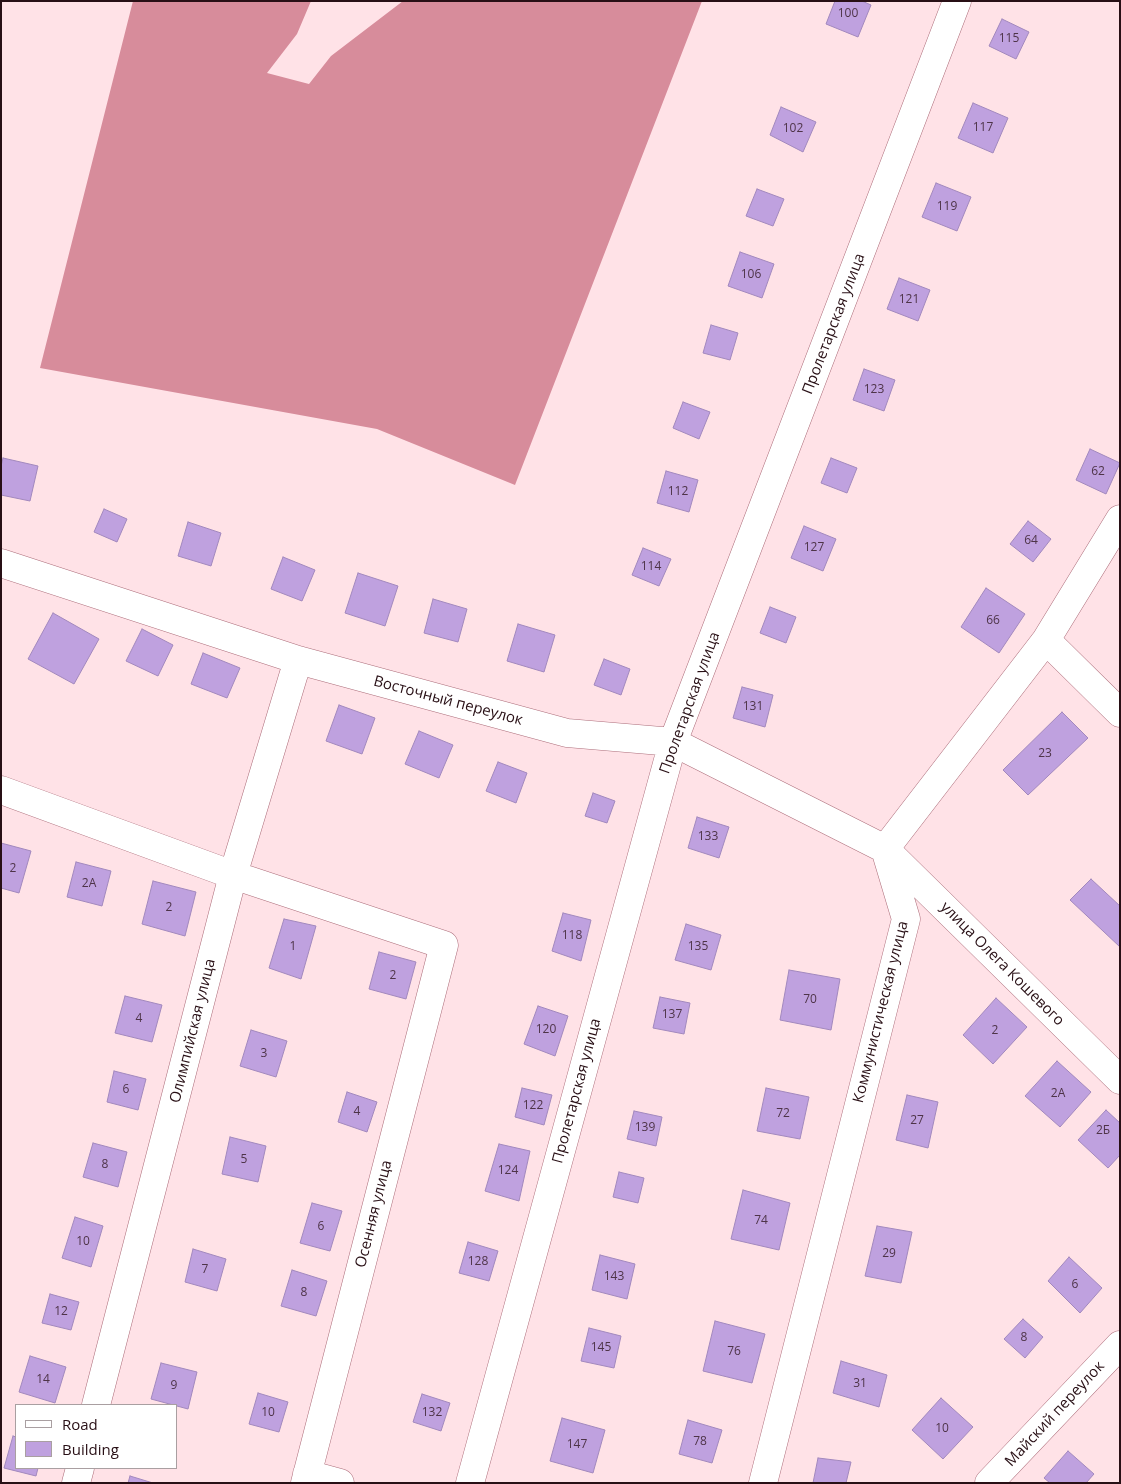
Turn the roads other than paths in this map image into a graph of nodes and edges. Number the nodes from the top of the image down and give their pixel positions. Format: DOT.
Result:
graph roads {
  1 [pos="957,1"];
  2 [pos="1120,519"];
  3 [pos="1,563"];
  4 [pos="1046,640"];
  5 [pos="298,660"];
  6 [pos="1120,713"];
  7 [pos="673,742"];
  8 [pos="1,790"];
  9 [pos="885,848"];
  10 [pos="233,875"];
  11 [pos="1120,1080"];
  12 [pos="1120,1345"];
  13 [pos="96,1404"];
  14 [pos="80,1469"];
  15 [pos="306,1478"];
  16 [pos="76,1483"];
  17 [pos="340,1483"];
  18 [pos="470,1483"];
  19 [pos="764,1483"];
  20 [pos="989,1483"];
  1 -- 7 [label="street, Пролетарская улица"];
  2 -- 4 [label="street"];
  3 -- 5 [label="street, Восточный переулок"];
  4 -- 6 [label="street"];
  4 -- 9 [label="street"];
  5 -- 7 [label="street, Восточный переулок"];
  5 -- 10 [label="street, Олимпийская улица"];
  7 -- 9 [label="street, Восточный переулок"];
  7 -- 18 [label="street, Пролетарская улица"];
  8 -- 10 [label="street"];
  9 -- 11 [label="street, улица Олега Кошевого"];
  9 -- 19 [label="street, Коммунистическая улица"];
  10 -- 13 [label="street, Олимпийская улица"];
  10 -- 15 [label="street, Осенняя улица"];
  12 -- 20 [label="street, Майский переулок"];
  14 -- 16 [label="street"];
  15 -- 17 [label="street"];
}
